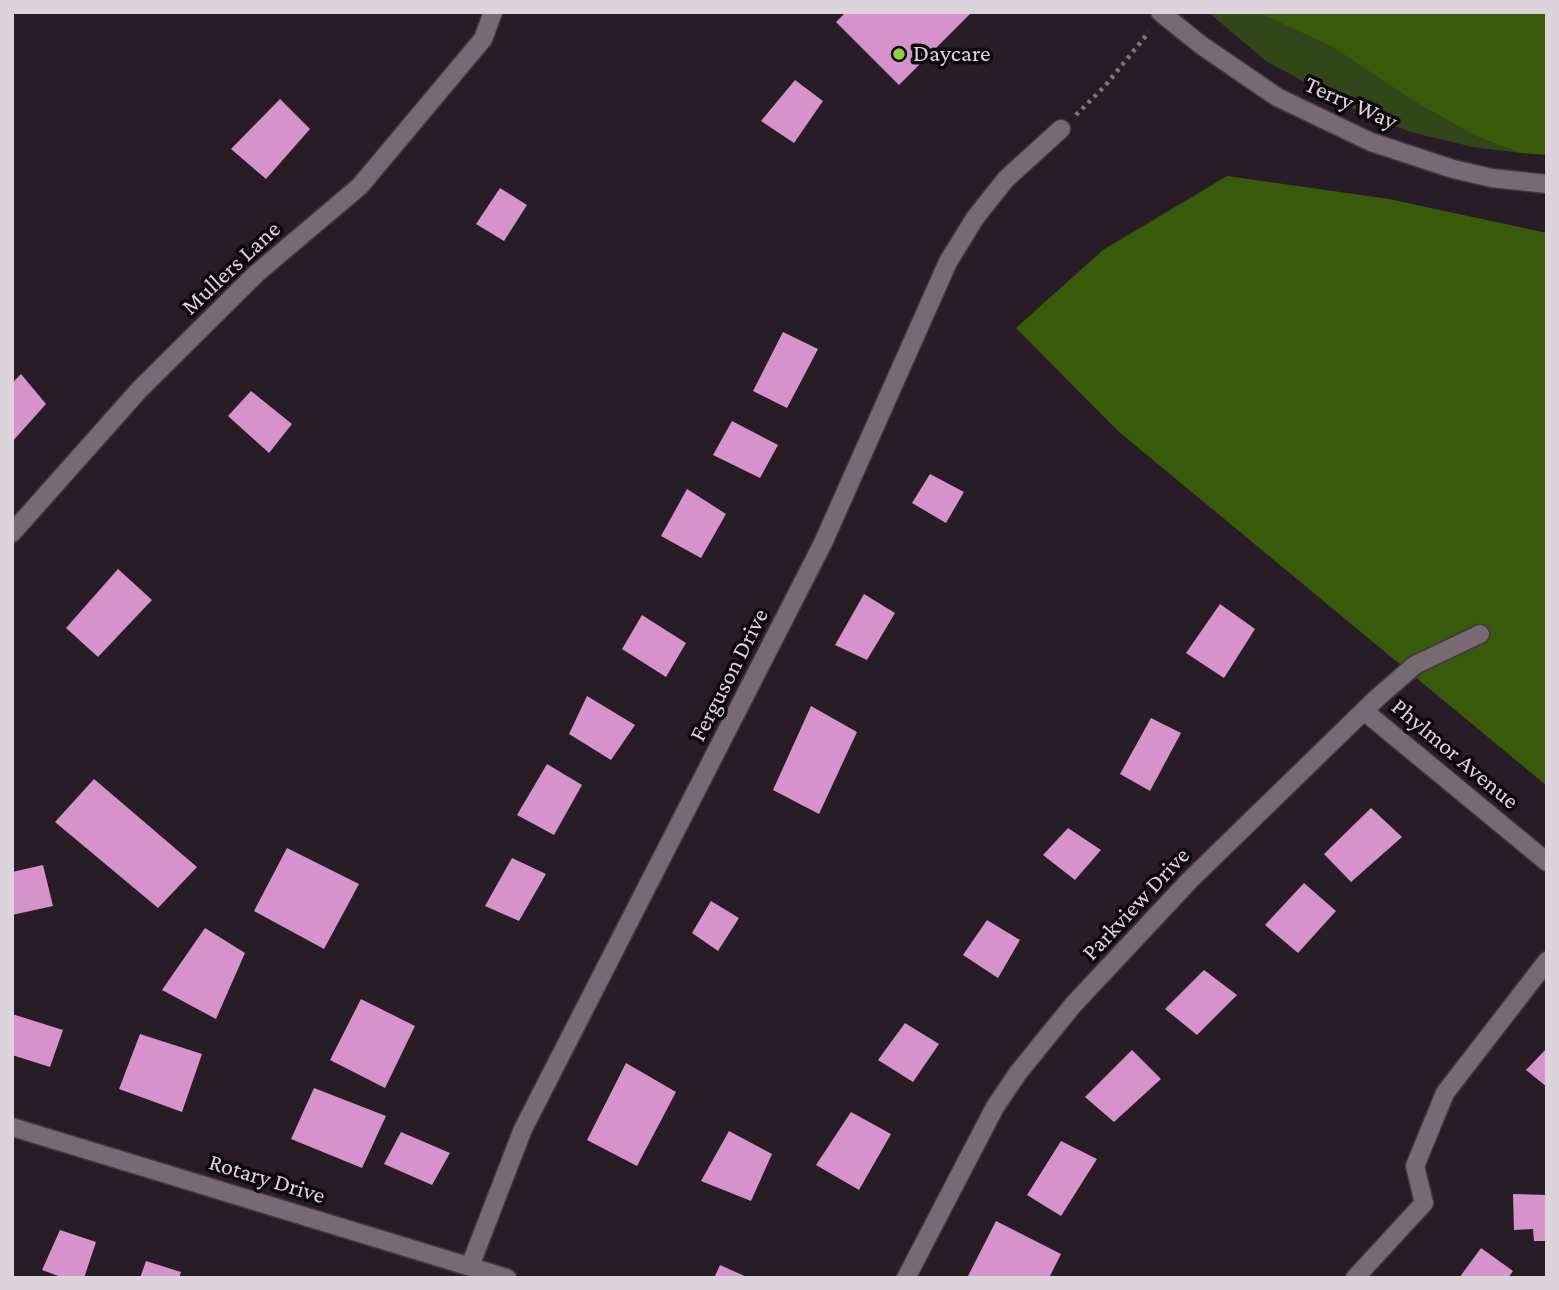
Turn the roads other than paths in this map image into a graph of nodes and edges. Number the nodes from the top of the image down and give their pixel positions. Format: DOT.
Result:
graph roads {
  1 [pos="494,12"];
  2 [pos="1161,14"];
  3 [pos="1061,129"];
  4 [pos="1547,184"];
  5 [pos="12,533"];
  6 [pos="1480,634"];
  7 [pos="1364,710"];
  8 [pos="1547,862"];
  9 [pos="1547,961"];
  10 [pos="12,1127"];
  11 [pos="470,1266"];
  12 [pos="507,1278"];
  13 [pos="906,1278"];
  14 [pos="1354,1278"];
  1 -- 5 [label="street, Mullers Lane"];
  2 -- 4 [label="street, Terry Way"];
  3 -- 11 [label="street, Ferguson Drive"];
  6 -- 7 [label="street, Parkview Drive"];
  7 -- 8 [label="street, Phylmor Avenue"];
  7 -- 13 [label="street, Parkview Drive"];
  9 -- 14 [label="street"];
  10 -- 11 [label="street, Rotary Drive"];
  11 -- 12 [label="street, Rotary Drive"];
}
